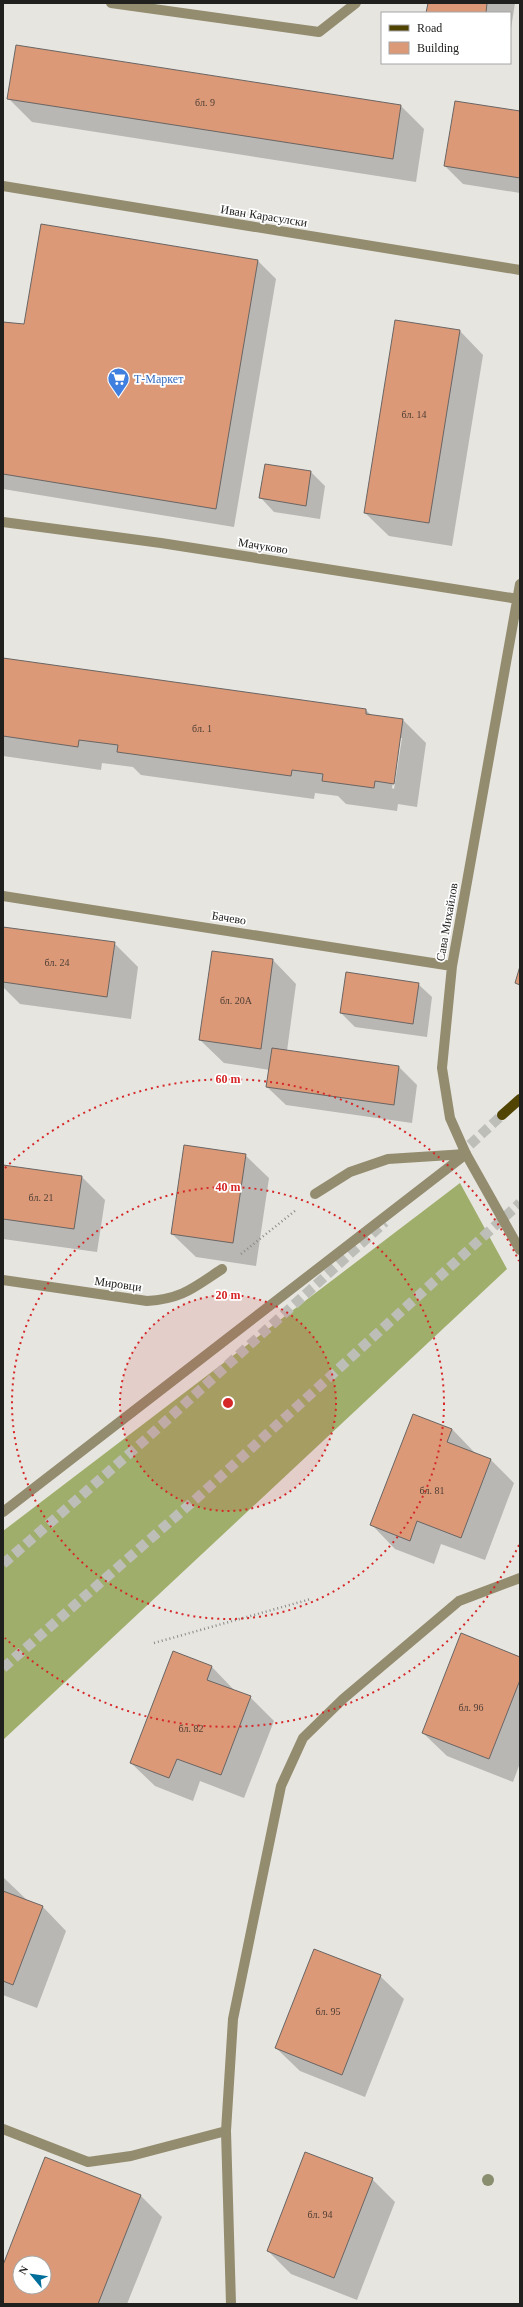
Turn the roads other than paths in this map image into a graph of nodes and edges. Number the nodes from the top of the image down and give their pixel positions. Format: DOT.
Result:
graph roads {
  1 [pos="111,3"];
  2 [pos="356,3"];
  3 [pos="3,186"];
  4 [pos="520,270"];
  5 [pos="3,522"];
  6 [pos="520,584"];
  7 [pos="518,599"];
  8 [pos="3,896"];
  9 [pos="452,966"];
  10 [pos="520,1099"];
  11 [pos="502,1116"];
  12 [pos="466,1154"];
  13 [pos="315,1194"];
  14 [pos="520,1250"];
  15 [pos="222,1269"];
  16 [pos="3,1280"];
  17 [pos="3,1512"];
  18 [pos="520,1578"];
  19 [pos="3,2129"];
  20 [pos="226,2131"];
  21 [pos="231,2304"];
  1 -- 2 [label="street"];
  3 -- 4 [label="street, Иван Карасулски"];
  5 -- 7 [label="street, Мачуково"];
  6 -- 7 [label="street, Сава Михайлов"];
  7 -- 9 [label="street, Сава Михайлов"];
  8 -- 9 [label="street, Бачево"];
  9 -- 12 [label="street, Сава Михайлов"];
  10 -- 11 [label="main road"];
  12 -- 13 [label="street"];
  12 -- 14 [label="street, Сава Михайлов"];
  12 -- 17 [label="street"];
  15 -- 16 [label="street, Мировци"];
  18 -- 20 [label="street"];
  19 -- 20 [label="street"];
  20 -- 21 [label="street"];
}
